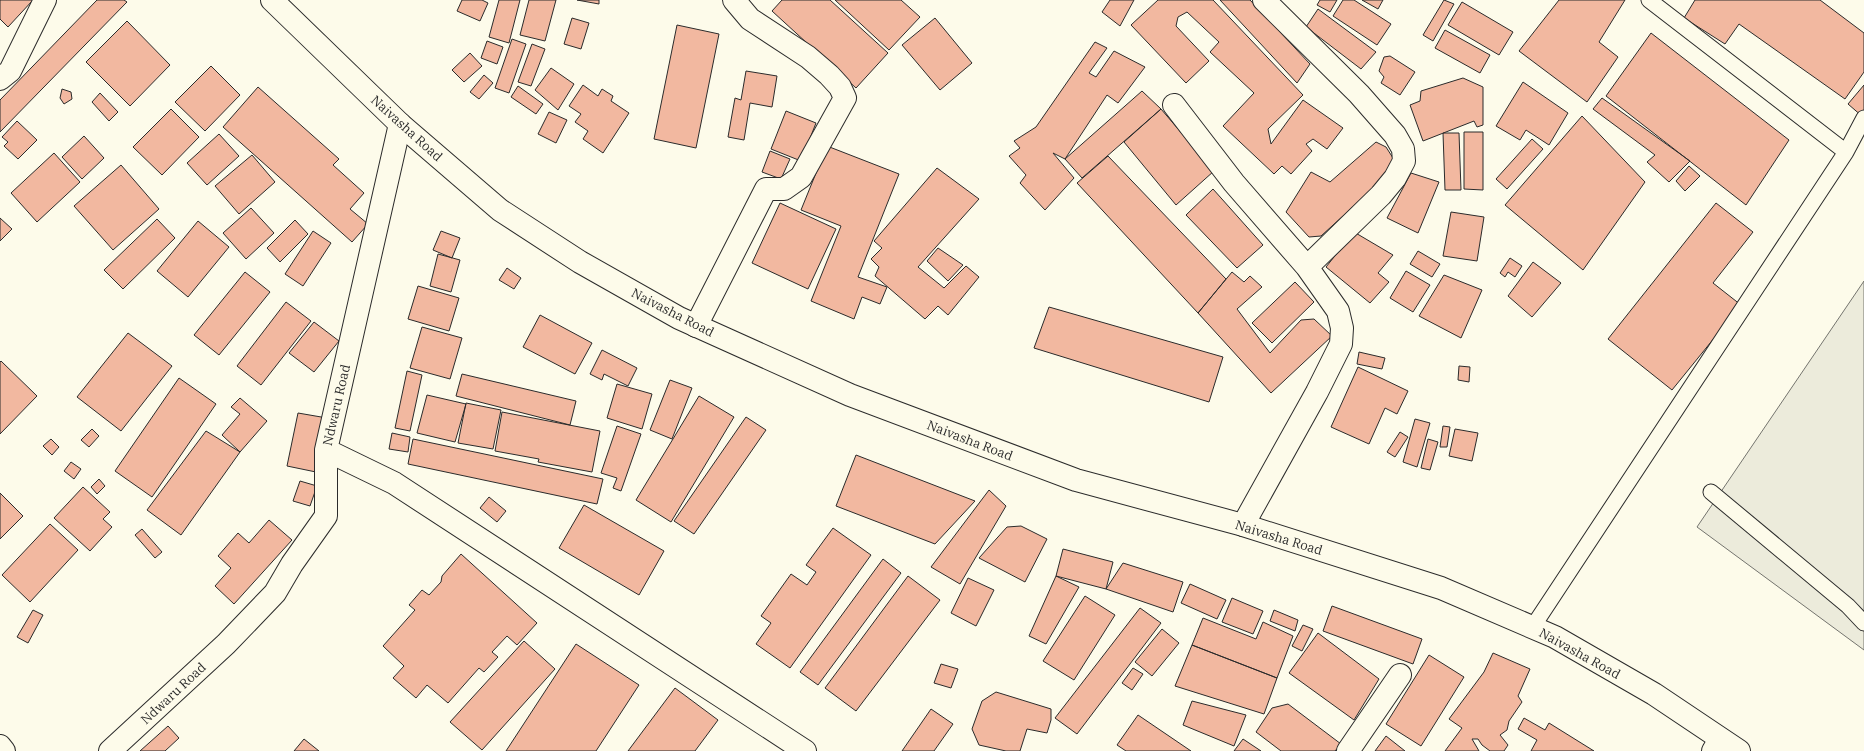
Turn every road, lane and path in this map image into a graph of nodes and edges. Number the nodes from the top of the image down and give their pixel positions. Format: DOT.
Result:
graph roads {
  1 [pos="45,0"];
  2 [pos="272,0"];
  3 [pos="734,0"];
  4 [pos="1264,0"];
  5 [pos="1649,0"];
  6 [pos="0,79"];
  7 [pos="1174,104"];
  8 [pos="1864,118"];
  9 [pos="400,124"];
  10 [pos="1846,152"];
  11 [pos="1307,267"];
  12 [pos="696,326"];
  13 [pos="326,450"];
  14 [pos="1711,492"];
  15 [pos="1243,525"];
  16 [pos="1864,623"];
  17 [pos="1532,628"];
  18 [pos="1400,675"];
  19 [pos="1717,745"];
  20 [pos="0,746"];
  21 [pos="4,751"];
  22 [pos="110,751"];
  23 [pos="805,751"];
  24 [pos="1348,751"];
  25 [pos="1739,751"];
  1 -- 6 [label="street"];
  2 -- 9 [label="street, Naivasha Road"];
  3 -- 12 [label="street"];
  4 -- 11 [label="street"];
  5 -- 10 [label="lane"];
  7 -- 11 [label="street"];
  8 -- 10 [label="lane"];
  9 -- 12 [label="street, Naivasha Road"];
  9 -- 13 [label="street, Ndwaru Road"];
  10 -- 17 [label="lane"];
  11 -- 15 [label="street"];
  12 -- 15 [label="street, Naivasha Road"];
  13 -- 22 [label="street, Ndwaru Road"];
  13 -- 23 [label="street"];
  14 -- 16 [label="lane"];
  15 -- 17 [label="street, Naivasha Road"];
  17 -- 19 [label="street, Naivasha Road"];
  18 -- 24 [label="street"];
  19 -- 25 [label="street, Naivasha Road"];
  20 -- 21 [label="street"];
}
